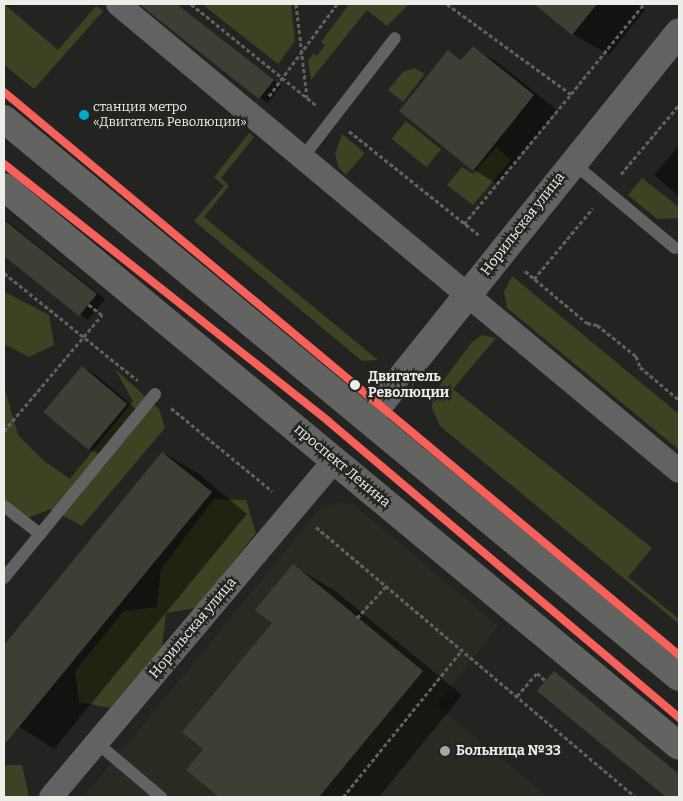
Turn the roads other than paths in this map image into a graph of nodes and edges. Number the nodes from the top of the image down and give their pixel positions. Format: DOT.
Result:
graph roads {
  1 [pos="118,4"];
  2 [pos="679,32"];
  3 [pos="395,38"];
  4 [pos="4,118"];
  5 [pos="303,157"];
  6 [pos="572,162"];
  7 [pos="4,187"];
  8 [pos="675,248"];
  9 [pos="467,297"];
  10 [pos="155,394"];
  11 [pos="368,419"];
  12 [pos="336,460"];
  13 [pos="679,471"];
  14 [pos="4,506"];
  15 [pos="40,534"];
  16 [pos="4,578"];
  17 [pos="679,677"];
  18 [pos="97,743"];
  19 [pos="679,746"];
  20 [pos="51,797"];
  21 [pos="161,797"];
  1 -- 5 [label="street"];
  2 -- 6 [label="street, Норильская улица"];
  3 -- 5 [label="lane"];
  4 -- 11 [label="main road"];
  5 -- 9 [label="street"];
  6 -- 8 [label="lane"];
  6 -- 9 [label="street, Норильская улица"];
  7 -- 12 [label="main road, проспект Ленина"];
  9 -- 11 [label="street, Норильская улица"];
  9 -- 13 [label="street"];
  10 -- 15 [label="lane"];
  11 -- 17 [label="main road"];
  12 -- 18 [label="street, Норильская улица"];
  12 -- 19 [label="main road, проспект Ленина"];
  14 -- 15 [label="lane"];
  15 -- 16 [label="lane"];
  18 -- 20 [label="street, Норильская улица"];
  18 -- 21 [label="lane"];
}
